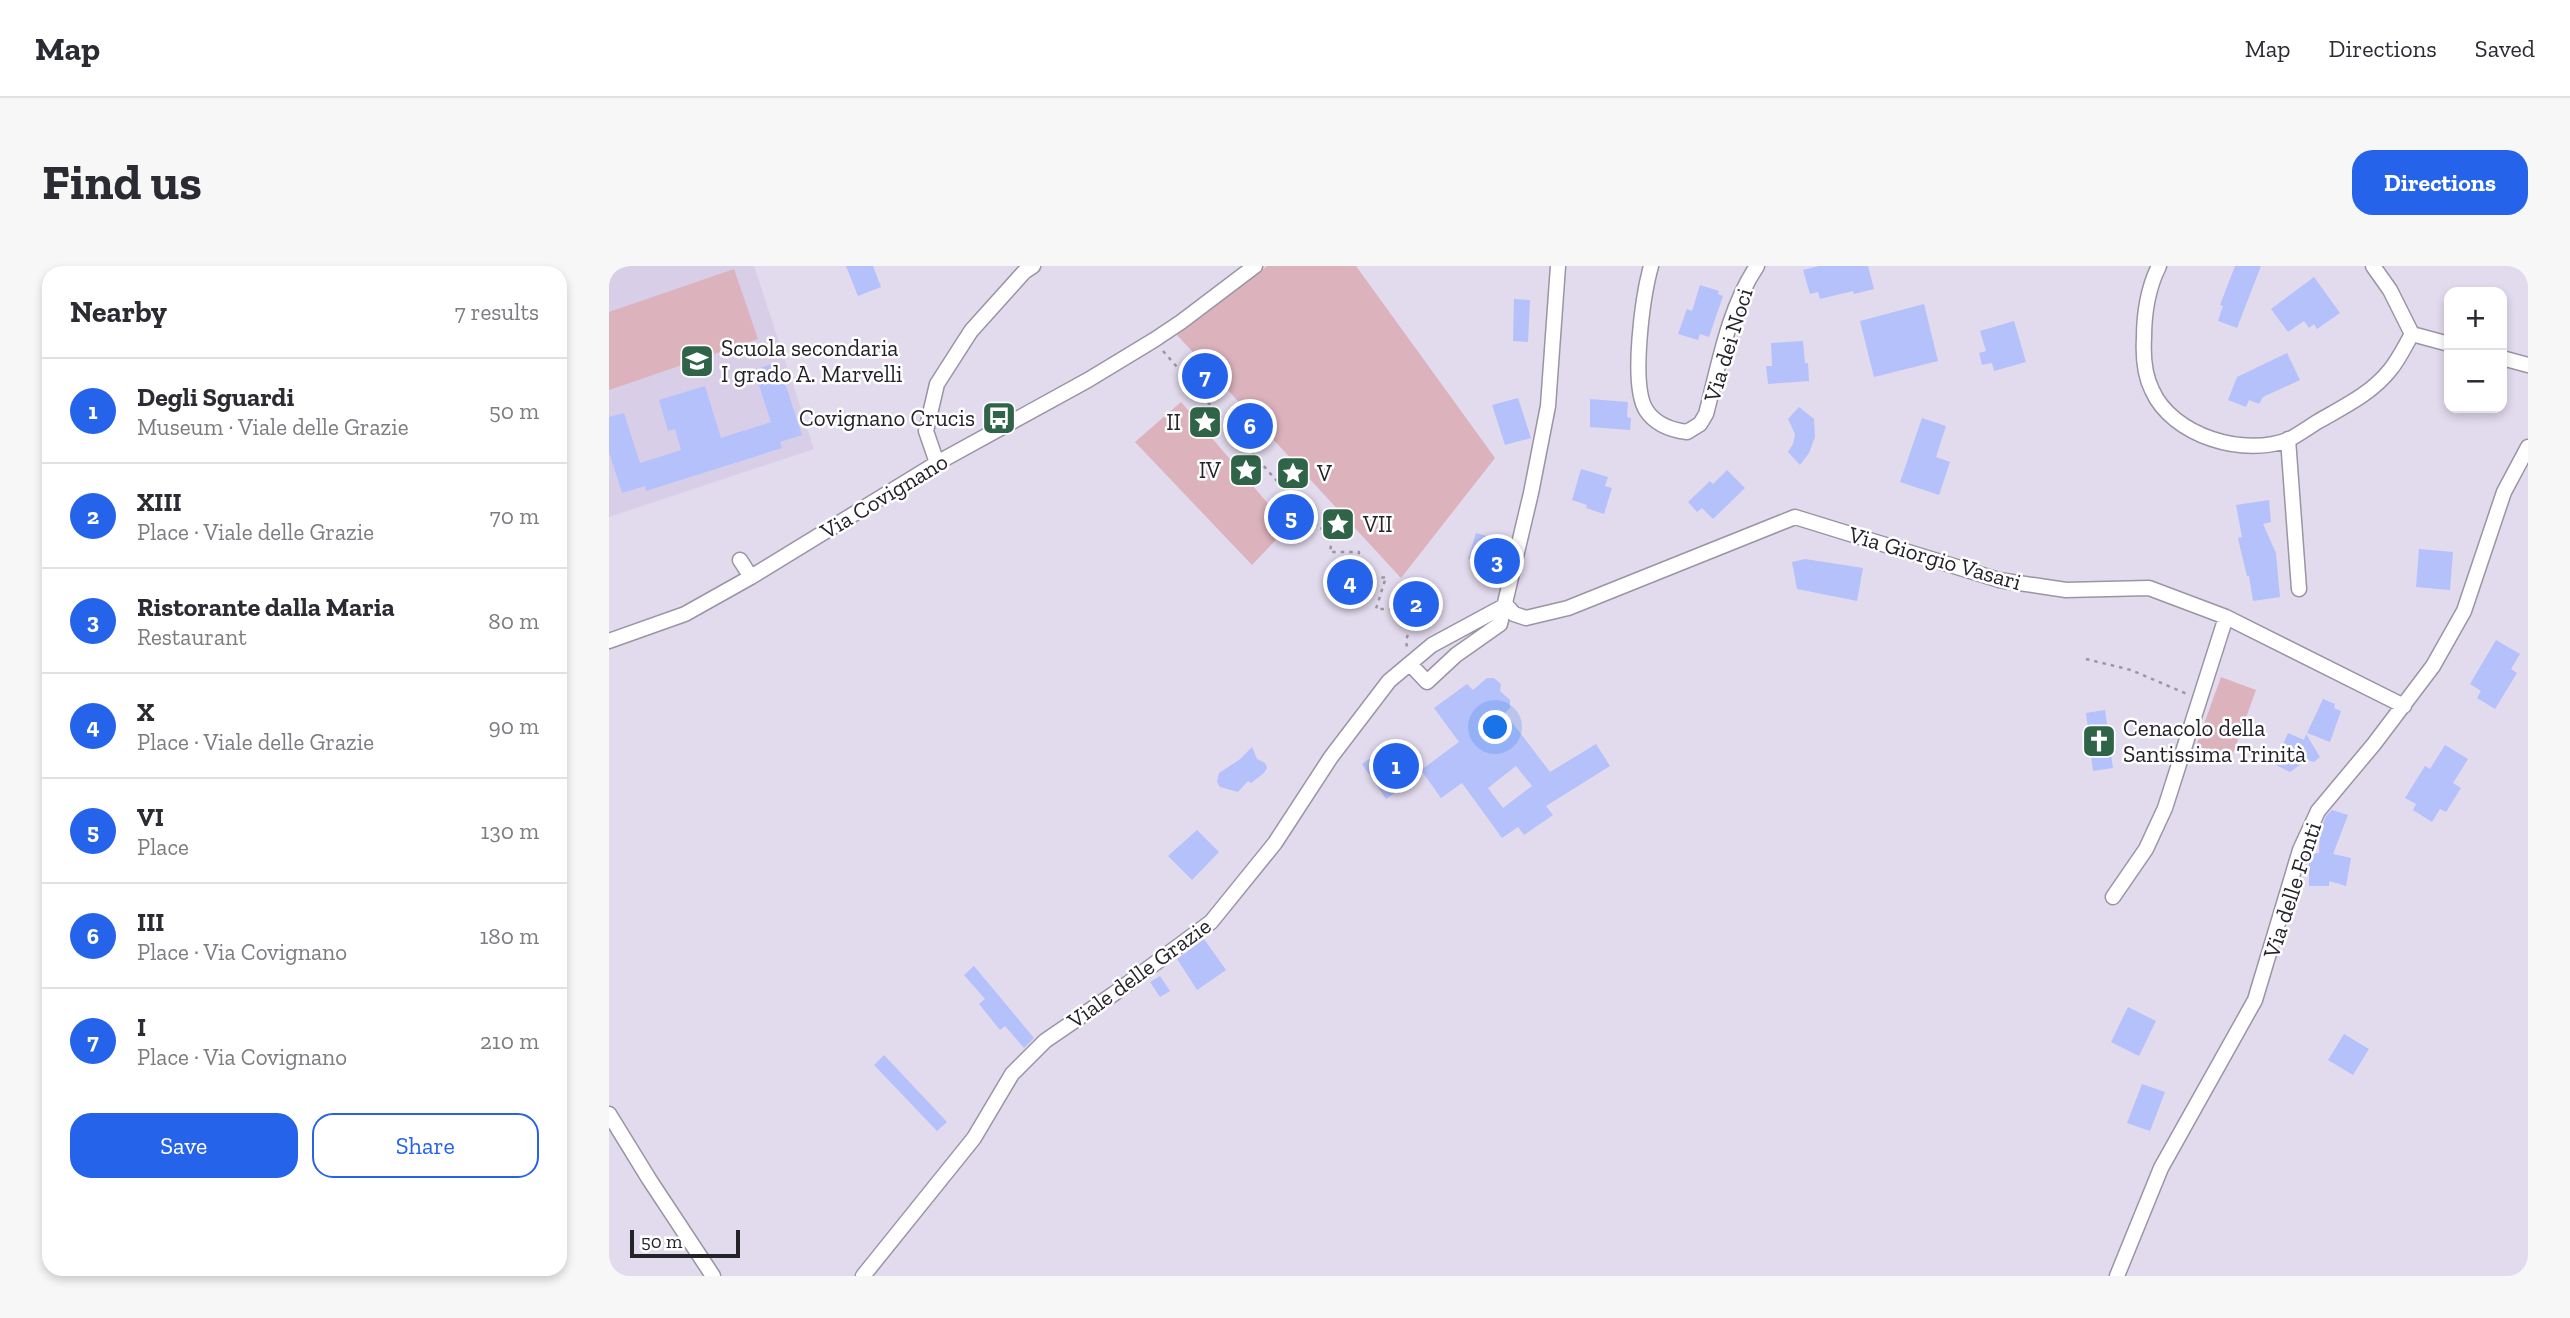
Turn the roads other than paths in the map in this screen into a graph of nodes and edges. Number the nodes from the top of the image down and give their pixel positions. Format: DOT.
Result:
graph roads {
  1 [pos="1033,266"];
  2 [pos="1255,266"];
  3 [pos="1559,266"];
  4 [pos="1651,266"];
  5 [pos="1757,266"];
  6 [pos="2159,266"];
  7 [pos="2373,266"];
  8 [pos="2412,334"];
  9 [pos="2444,343"];
  10 [pos="2507,359"];
  11 [pos="2528,365"];
  12 [pos="2288,439"];
  13 [pos="2528,447"];
  14 [pos="937,463"];
  15 [pos="740,560"];
  16 [pos="751,577"];
  17 [pos="2299,589"];
  18 [pos="1506,605"];
  19 [pos="2227,617"];
  20 [pos="609,641"];
  21 [pos="1410,664"];
  22 [pos="2405,706"];
  23 [pos="2112,897"];
  24 [pos="609,1114"];
  25 [pos="713,1276"];
  26 [pos="863,1276"];
  27 [pos="2117,1276"];
  1 -- 14 [label="street"];
  2 -- 14 [label="street, Via Covignano"];
  3 -- 18 [label="street"];
  4 -- 5 [label="street, Via dei Noci"];
  6 -- 12 [label="street"];
  7 -- 8 [label="street"];
  8 -- 9 [label="street"];
  8 -- 12 [label="street"];
  10 -- 11 [label="street"];
  12 -- 17 [label="street"];
  13 -- 22 [label="street, Via delle Fonti"];
  14 -- 16 [label="street, Via Covignano"];
  15 -- 16 [label="street"];
  16 -- 20 [label="street, Via Covignano"];
  18 -- 19 [label="street, Via Giorgio Vasari"];
  18 -- 21 [label="street, Viale delle Grazie"];
  18 -- 21 [label="street"];
  19 -- 22 [label="street, Via Giorgio Vasari"];
  19 -- 23 [label="street"];
  21 -- 26 [label="street, Viale delle Grazie"];
  22 -- 27 [label="street, Via delle Fonti"];
  24 -- 25 [label="street"];
}
